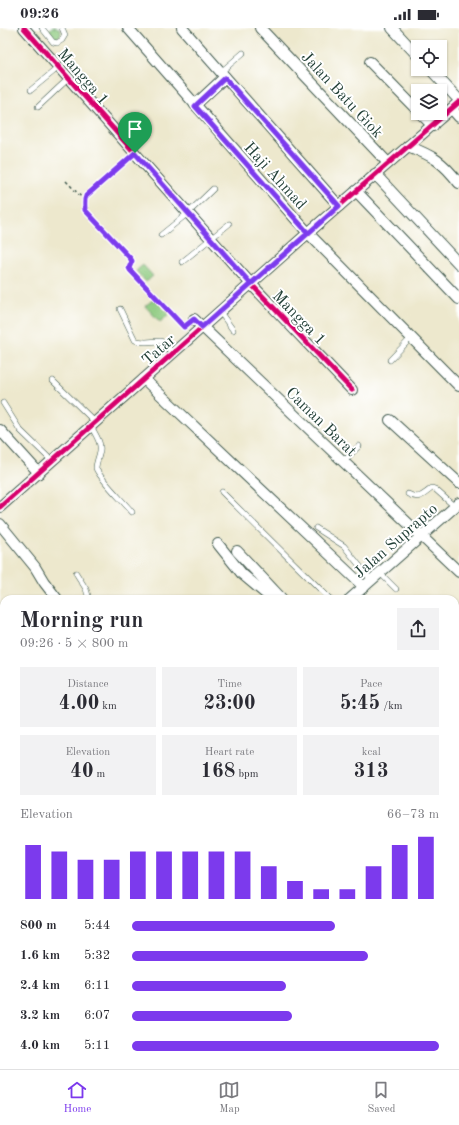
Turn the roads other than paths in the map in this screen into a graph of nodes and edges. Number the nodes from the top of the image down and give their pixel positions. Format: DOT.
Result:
graph roads {
  1 [pos="24,28"];
  2 [pos="42,28"];
  3 [pos="62,28"];
  4 [pos="128,28"];
  5 [pos="182,28"];
  6 [pos="260,28"];
  7 [pos="392,28"];
  8 [pos="411,48"];
  9 [pos="243,53"];
  10 [pos="370,62"];
  11 [pos="59,67"];
  12 [pos="223,75"];
  13 [pos="435,76"];
  14 [pos="69,78"];
  15 [pos="31,90"];
  16 [pos="456,103"];
  17 [pos="411,104"];
  18 [pos="195,106"];
  19 [pos="38,107"];
  20 [pos="459,117"];
  21 [pos="427,120"];
  22 [pos="433,126"];
  23 [pos="408,146"];
  24 [pos="388,163"];
  25 [pos="375,174"];
  26 [pos="459,183"];
  27 [pos="213,189"];
  28 [pos="356,191"];
  29 [pos="339,206"];
  30 [pos="188,213"];
  31 [pos="229,224"];
  32 [pos="308,233"];
  33 [pos="161,235"];
  34 [pos="210,238"];
  35 [pos="182,262"];
  36 [pos="459,264"];
  37 [pos="251,284"];
  38 [pos="459,299"];
  39 [pos="120,309"];
  40 [pos="220,312"];
  41 [pos="194,319"];
  42 [pos="202,327"];
  43 [pos="233,330"];
  44 [pos="411,338"];
  45 [pos="173,353"];
  46 [pos="390,360"];
  47 [pos="144,379"];
  48 [pos="53,381"];
  49 [pos="459,386"];
  50 [pos="352,390"];
  51 [pos="3,403"];
  52 [pos="390,420"];
  53 [pos="93,424"];
  54 [pos="0,430"];
  55 [pos="359,446"];
  56 [pos="52,461"];
  57 [pos="344,462"];
  58 [pos="39,473"];
  59 [pos="459,483"];
  60 [pos="222,492"];
  61 [pos="408,494"];
  62 [pos="457,505"];
  63 [pos="0,507"];
  64 [pos="132,512"];
  65 [pos="0,524"];
  66 [pos="316,528"];
  67 [pos="422,536"];
  68 [pos="218,544"];
  69 [pos="237,551"];
  70 [pos="459,572"];
  71 [pos="76,573"];
  72 [pos="380,573"];
  73 [pos="367,584"];
  74 [pos="396,589"];
  75 [pos="55,595"];
  76 [pos="88,595"];
  77 [pos="267,595"];
  78 [pos="278,595"];
  79 [pos="326,595"];
  80 [pos="355,595"];
  1 -- 11 [label="street, Mangga 1"];
  2 -- 3 [label="lane"];
  4 -- 18 [label="street, Haji Ahmad"];
  5 -- 12 [label="street"];
  6 -- 24 [label="street, Jalan Batu Giok"];
  7 -- 8 [label="street"];
  9 -- 12 [label="lane"];
  10 -- 17 [label="street"];
  11 -- 14 [label="street, Mangga 1"];
  11 -- 15 [label="lane"];
  12 -- 18 [label="street"];
  12 -- 29 [label="street"];
  13 -- 16 [label="street"];
  14 -- 19 [label="lane"];
  14 -- 30 [label="street, Mangga 1"];
  16 -- 20 [label="street"];
  16 -- 22 [label="street, Tatar"];
  18 -- 32 [label="street, Haji Ahmad"];
  21 -- 22 [label="street"];
  22 -- 23 [label="street, Tatar"];
  23 -- 24 [label="street, Tatar"];
  23 -- 26 [label="street"];
  24 -- 25 [label="street, Tatar"];
  25 -- 28 [label="street, Tatar"];
  25 -- 36 [label="street"];
  27 -- 30 [label="lane"];
  28 -- 29 [label="street, Tatar"];
  28 -- 38 [label="street"];
  29 -- 32 [label="street, Tatar"];
  30 -- 33 [label="lane"];
  30 -- 34 [label="street, Mangga 1"];
  31 -- 34 [label="lane"];
  32 -- 37 [label="street, Tatar"];
  32 -- 44 [label="street, Haji Ahmad"];
  34 -- 35 [label="lane"];
  34 -- 37 [label="street, Mangga 1"];
  37 -- 40 [label="street, Tatar"];
  37 -- 50 [label="street, Mangga 1"];
  39 -- 45 [label="lane"];
  40 -- 42 [label="street, Tatar"];
  40 -- 43 [label="lane"];
  41 -- 42 [label="street, Caman Barat"];
  42 -- 45 [label="street, Tatar"];
  42 -- 57 [label="street, Caman Barat"];
  44 -- 46 [label="lane"];
  44 -- 49 [label="street, Haji Ahmad"];
  45 -- 47 [label="street, Tatar"];
  47 -- 53 [label="street, Tatar"];
  47 -- 73 [label="street"];
  48 -- 53 [label="lane"];
  51 -- 56 [label="lane"];
  52 -- 59 [label="street"];
  53 -- 56 [label="street, Tatar"];
  53 -- 64 [label="lane"];
  54 -- 58 [label="street"];
  55 -- 57 [label="lane"];
  56 -- 58 [label="street, Tatar"];
  57 -- 67 [label="street, Caman Barat"];
  58 -- 63 [label="street, Tatar"];
  60 -- 79 [label="lane"];
  61 -- 62 [label="lane"];
  62 -- 67 [label="street, Jalan Suprapto"];
  65 -- 75 [label="street"];
  66 -- 73 [label="lane"];
  67 -- 70 [label="street, Caman Barat"];
  67 -- 72 [label="street, Jalan Suprapto"];
  68 -- 77 [label="street"];
  69 -- 78 [label="street"];
  71 -- 76 [label="lane"];
  72 -- 73 [label="street, Jalan Suprapto"];
  72 -- 74 [label="lane"];
  73 -- 80 [label="street, Jalan Suprapto"];
}
